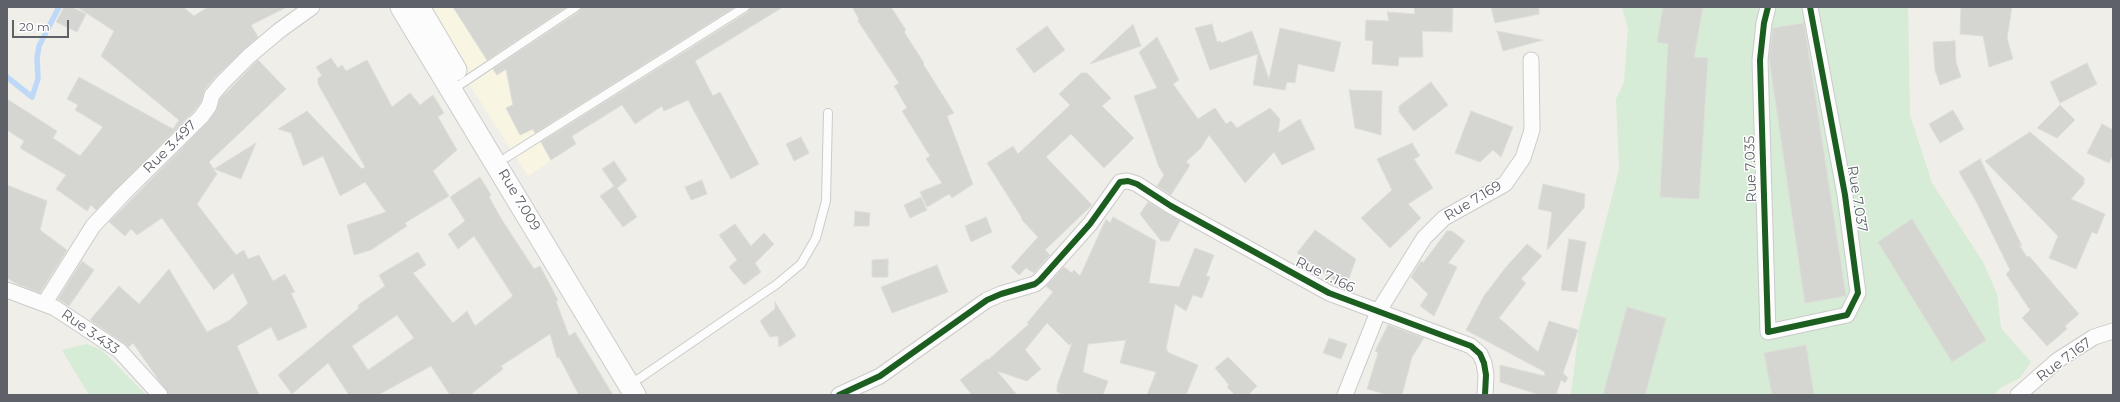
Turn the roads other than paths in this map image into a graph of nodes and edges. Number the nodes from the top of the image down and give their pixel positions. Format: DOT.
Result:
graph roads {
  1 [pos="312,7"];
  2 [pos="400,7"];
  3 [pos="419,7"];
  4 [pos="576,7"];
  5 [pos="745,7"];
  6 [pos="1768,7"];
  7 [pos="1810,7"];
  8 [pos="1531,60"];
  9 [pos="457,87"];
  10 [pos="828,113"];
  11 [pos="507,158"];
  12 [pos="7,290"];
  13 [pos="44,304"];
  14 [pos="1378,312"];
  15 [pos="2113,330"];
  16 [pos="1768,332"];
  17 [pos="638,388"];
  18 [pos="160,395"];
  19 [pos="839,395"];
  20 [pos="1345,395"];
  21 [pos="1485,395"];
  22 [pos="2018,395"];
  1 -- 13 [label="street, Rue 3.497"];
  2 -- 9 [label="main road, Rue 7.009"];
  3 -- 9 [label="main road, Rue 7.009"];
  4 -- 9 [label="lane"];
  5 -- 11 [label="lane"];
  6 -- 16 [label="street, Rue 7.035"];
  7 -- 16 [label="street, Rue 7.037"];
  8 -- 14 [label="street, Rue 7.169"];
  9 -- 11 [label="main road, Rue 7.009"];
  9 -- 17 [label="main road, Rue 7.009"];
  10 -- 17 [label="lane"];
  11 -- 17 [label="main road, Rue 7.009"];
  12 -- 13 [label="street, Rue 3.433"];
  13 -- 18 [label="street, Rue 3.433"];
  14 -- 19 [label="street, Rue 7.166"];
  14 -- 20 [label="street, Rue 7.169"];
  14 -- 21 [label="street, Rue 7.166"];
  15 -- 22 [label="street, Rue 7.167"];
}
